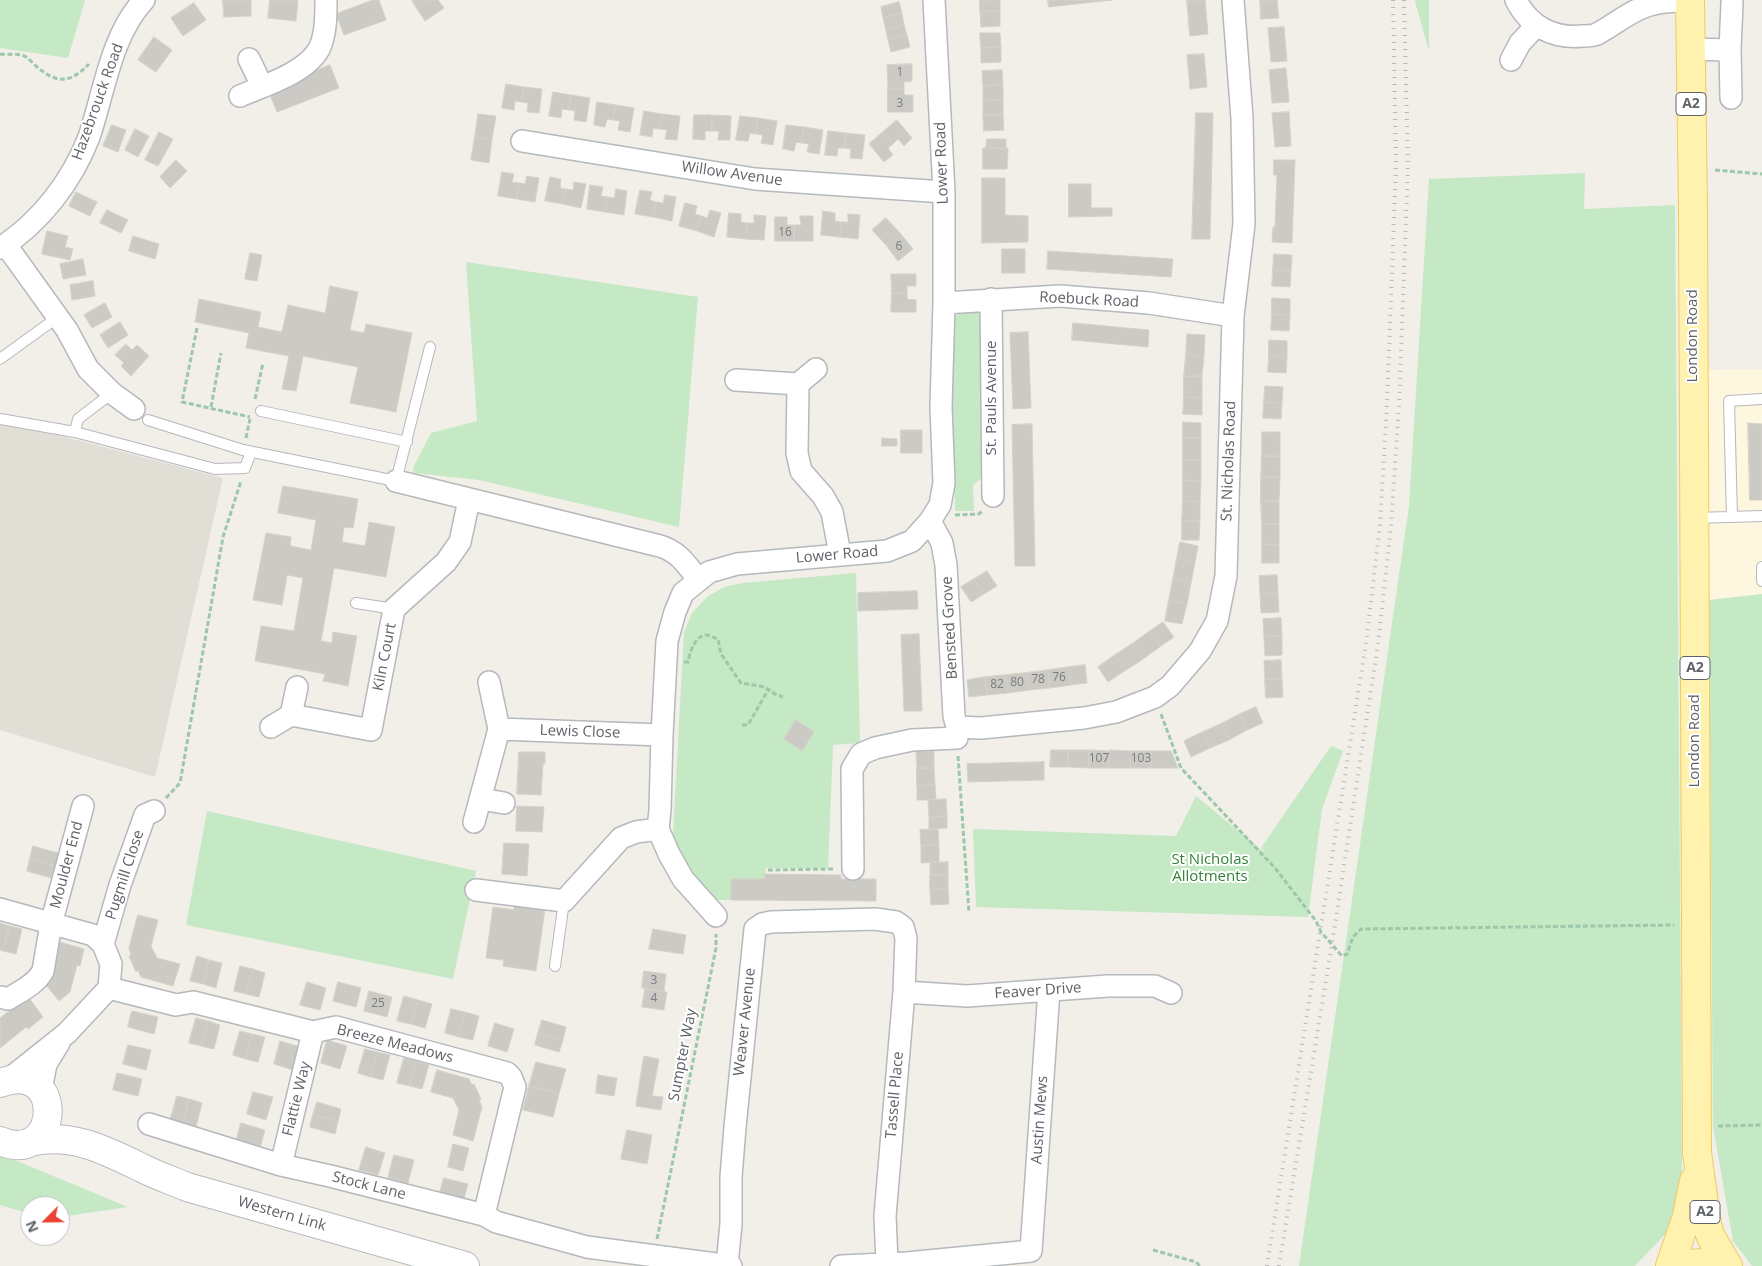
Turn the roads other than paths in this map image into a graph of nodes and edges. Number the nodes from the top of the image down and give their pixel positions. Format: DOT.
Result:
graph roads {
  1 [pos="144,0"];
  2 [pos="326,0"];
  3 [pos="934,0"];
  4 [pos="1233,0"];
  5 [pos="1516,0"];
  6 [pos="1690,0"];
  7 [pos="1733,1"];
  8 [pos="1536,26"];
  9 [pos="1690,48"];
  10 [pos="1730,50"];
  11 [pos="249,59"];
  12 [pos="1511,60"];
  13 [pos="262,86"];
  14 [pos="240,96"];
  15 [pos="1731,98"];
  16 [pos="522,141"];
  17 [pos="944,192"];
  18 [pos="3,246"];
  19 [pos="992,299"];
  20 [pos="944,303"];
  21 [pos="1233,316"];
  22 [pos="58,317"];
  23 [pos="430,347"];
  24 [pos="0,359"];
  25 [pos="816,369"];
  26 [pos="736,380"];
  27 [pos="798,384"];
  28 [pos="112,394"];
  29 [pos="1762,399"];
  30 [pos="261,411"];
  31 [pos="141,414"];
  32 [pos="0,418"];
  33 [pos="75,432"];
  34 [pos="407,442"];
  35 [pos="251,452"];
  36 [pos="396,482"];
  37 [pos="993,496"];
  38 [pos="469,500"];
  39 [pos="935,513"];
  40 [pos="1762,516"];
  41 [pos="1732,517"];
  42 [pos="1694,518"];
  43 [pos="840,554"];
  44 [pos="1762,567"];
  45 [pos="698,579"];
  46 [pos="1762,581"];
  47 [pos="356,603"];
  48 [pos="394,609"];
  49 [pos="489,682"];
  50 [pos="297,687"];
  51 [pos="291,715"];
  52 [pos="271,727"];
  53 [pos="499,729"];
  54 [pos="957,732"];
  55 [pos="662,735"];
  56 [pos="481,799"];
  57 [pos="504,803"];
  58 [pos="83,806"];
  59 [pos="154,811"];
  60 [pos="474,822"];
  61 [pos="658,829"];
  62 [pos="853,869"];
  63 [pos="476,890"];
  64 [pos="564,901"];
  65 [pos="0,909"];
  66 [pos="716,916"];
  67 [pos="51,924"];
  68 [pos="903,927"];
  69 [pos="103,944"];
  70 [pos="555,966"];
  71 [pos="109,988"];
  72 [pos="1049,990"];
  73 [pos="904,992"];
  74 [pos="1171,993"];
  75 [pos="0,997"];
  76 [pos="313,1032"];
  77 [pos="66,1033"];
  78 [pos="4,1081"];
  79 [pos="44,1096"];
  80 [pos="150,1124"];
  81 [pos="1697,1139"];
  82 [pos="0,1141"];
  83 [pos="30,1142"];
  84 [pos="104,1149"];
  85 [pos="281,1165"];
  86 [pos="484,1215"];
  87 [pos="887,1263"];
  88 [pos="465,1266"];
  89 [pos="727,1266"];
  90 [pos="731,1266"];
  91 [pos="841,1266"];
  92 [pos="1670,1266"];
  93 [pos="1683,1266"];
  94 [pos="1718,1266"];
  95 [pos="1728,1266"];
  1 -- 18 [label="street, Hazebrouck Road"];
  2 -- 13 [label="street"];
  3 -- 17 [label="street, Lower Road"];
  4 -- 21 [label="street, St. Nicholas Road"];
  5 -- 8 [label="street"];
  6 -- 8 [label="street"];
  6 -- 9 [label="main road, A2"];
  7 -- 10 [label="street"];
  8 -- 12 [label="street"];
  9 -- 10 [label="street"];
  9 -- 42 [label="main road, London Road / A2"];
  10 -- 15 [label="street"];
  11 -- 13 [label="street"];
  13 -- 14 [label="street"];
  16 -- 17 [label="street, Willow Avenue"];
  17 -- 20 [label="street, Lower Road"];
  18 -- 22 [label="street, Hazebrouck Road"];
  19 -- 20 [label="street, Roebuck Road"];
  19 -- 21 [label="street, Roebuck Road"];
  19 -- 37 [label="street, St. Pauls Avenue"];
  20 -- 39 [label="street, Lower Road"];
  21 -- 54 [label="street, St. Nicholas Road"];
  22 -- 24 [label="lane"];
  22 -- 28 [label="street, Hazebrouck Road"];
  23 -- 34 [label="lane"];
  25 -- 27 [label="street"];
  26 -- 27 [label="street"];
  27 -- 43 [label="street"];
  28 -- 31 [label="street, Hazebrouck Road"];
  28 -- 33 [label="lane"];
  29 -- 41 [label="lane"];
  30 -- 34 [label="lane"];
  31 -- 35 [label="lane"];
  32 -- 33 [label="lane"];
  33 -- 35 [label="lane"];
  34 -- 36 [label="lane"];
  35 -- 36 [label="lane"];
  36 -- 38 [label="street"];
  38 -- 45 [label="street"];
  38 -- 48 [label="street, Kiln Court"];
  39 -- 43 [label="street, Lower Road"];
  39 -- 54 [label="street, Bensted Grove"];
  40 -- 41 [label="lane"];
  41 -- 42 [label="lane"];
  42 -- 81 [label="main road, London Road / A2"];
  43 -- 45 [label="street, Lower Road"];
  44 -- 46 [label="lane"];
  45 -- 55 [label="street, Lower Road"];
  47 -- 48 [label="lane"];
  48 -- 51 [label="street, Kiln Court"];
  49 -- 53 [label="street"];
  50 -- 51 [label="street"];
  51 -- 52 [label="street"];
  53 -- 55 [label="street, Lewis Close"];
  53 -- 56 [label="street"];
  54 -- 62 [label="street"];
  55 -- 61 [label="street, Lower Road"];
  56 -- 57 [label="street"];
  56 -- 60 [label="street"];
  58 -- 67 [label="street, Moulder End"];
  59 -- 69 [label="street, Pugmill Close"];
  61 -- 64 [label="street"];
  61 -- 66 [label="street, Lower Road"];
  63 -- 64 [label="street"];
  64 -- 70 [label="lane"];
  65 -- 67 [label="street"];
  67 -- 69 [label="street"];
  67 -- 75 [label="street, Moulder End"];
  68 -- 73 [label="street, Tassell Place"];
  68 -- 89 [label="street, Weaver Avenue"];
  69 -- 71 [label="street"];
  71 -- 76 [label="street, Breeze Meadows"];
  71 -- 77 [label="street"];
  72 -- 73 [label="street, Feaver Drive"];
  72 -- 74 [label="street, Feaver Drive"];
  72 -- 87 [label="street, Austin Mews"];
  73 -- 87 [label="street, Tassell Place"];
  76 -- 85 [label="street, Flattie Way"];
  76 -- 86 [label="street, Breeze Meadows"];
  77 -- 78 [label="street"];
  77 -- 79 [label="street"];
  78 -- 79 [label="main road"];
  79 -- 83 [label="main road"];
  79 -- 84 [label="main road, Western Link"];
  80 -- 85 [label="street, Stock Lane"];
  81 -- 92 [label="main road, London Road / A2"];
  81 -- 95 [label="main road, London Road / A2"];
  82 -- 83 [label="main road, Western Link"];
  83 -- 84 [label="main road, Western Link"];
  84 -- 88 [label="main road, Western Link"];
  85 -- 86 [label="street, Stock Lane"];
  86 -- 89 [label="street, Stock Lane"];
  87 -- 91 [label="street"];
  89 -- 90 [label="street, Stock Lane"];
  93 -- 94 [label="main road"];
}
